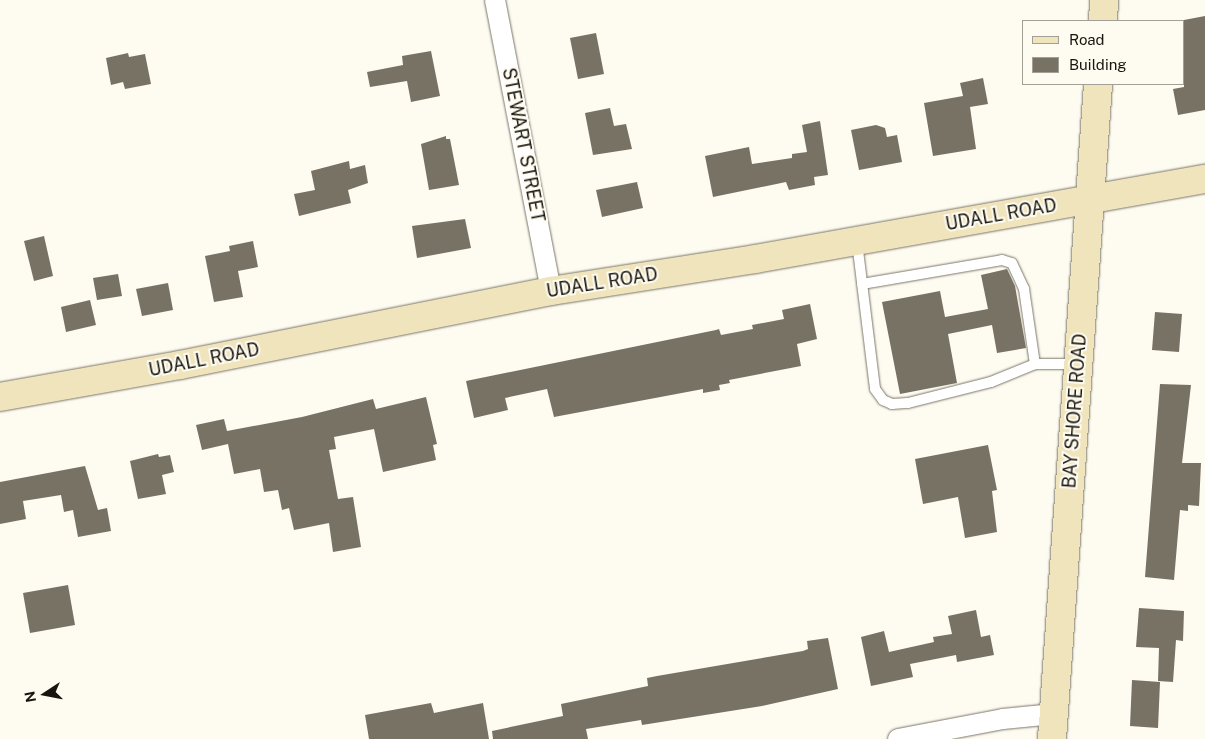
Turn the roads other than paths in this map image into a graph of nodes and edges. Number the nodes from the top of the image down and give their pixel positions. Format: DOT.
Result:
graph roads {
  1 [pos="495,0"];
  2 [pos="1104,0"];
  3 [pos="1103,20"];
  4 [pos="1098,85"];
  5 [pos="1205,179"];
  6 [pos="1090,198"];
  7 [pos="857,241"];
  8 [pos="862,284"];
  9 [pos="551,290"];
  10 [pos="1034,364"];
  11 [pos="1078,364"];
  12 [pos="0,398"];
  13 [pos="1053,727"];
  14 [pos="898,739"];
  1 -- 9 [label="street, STEWART STREET"];
  2 -- 3 [label="street"];
  4 -- 6 [label="street, BAY SHORE ROAD"];
  5 -- 6 [label="street, UDALL ROAD"];
  6 -- 7 [label="street, UDALL ROAD"];
  6 -- 11 [label="street, BAY SHORE ROAD"];
  7 -- 8 [label="lane"];
  7 -- 9 [label="street, UDALL ROAD"];
  8 -- 10 [label="lane"];
  8 -- 10 [label="lane"];
  9 -- 12 [label="street, UDALL ROAD"];
  10 -- 11 [label="lane"];
  11 -- 13 [label="street, BAY SHORE ROAD"];
  13 -- 14 [label="street"];
}
